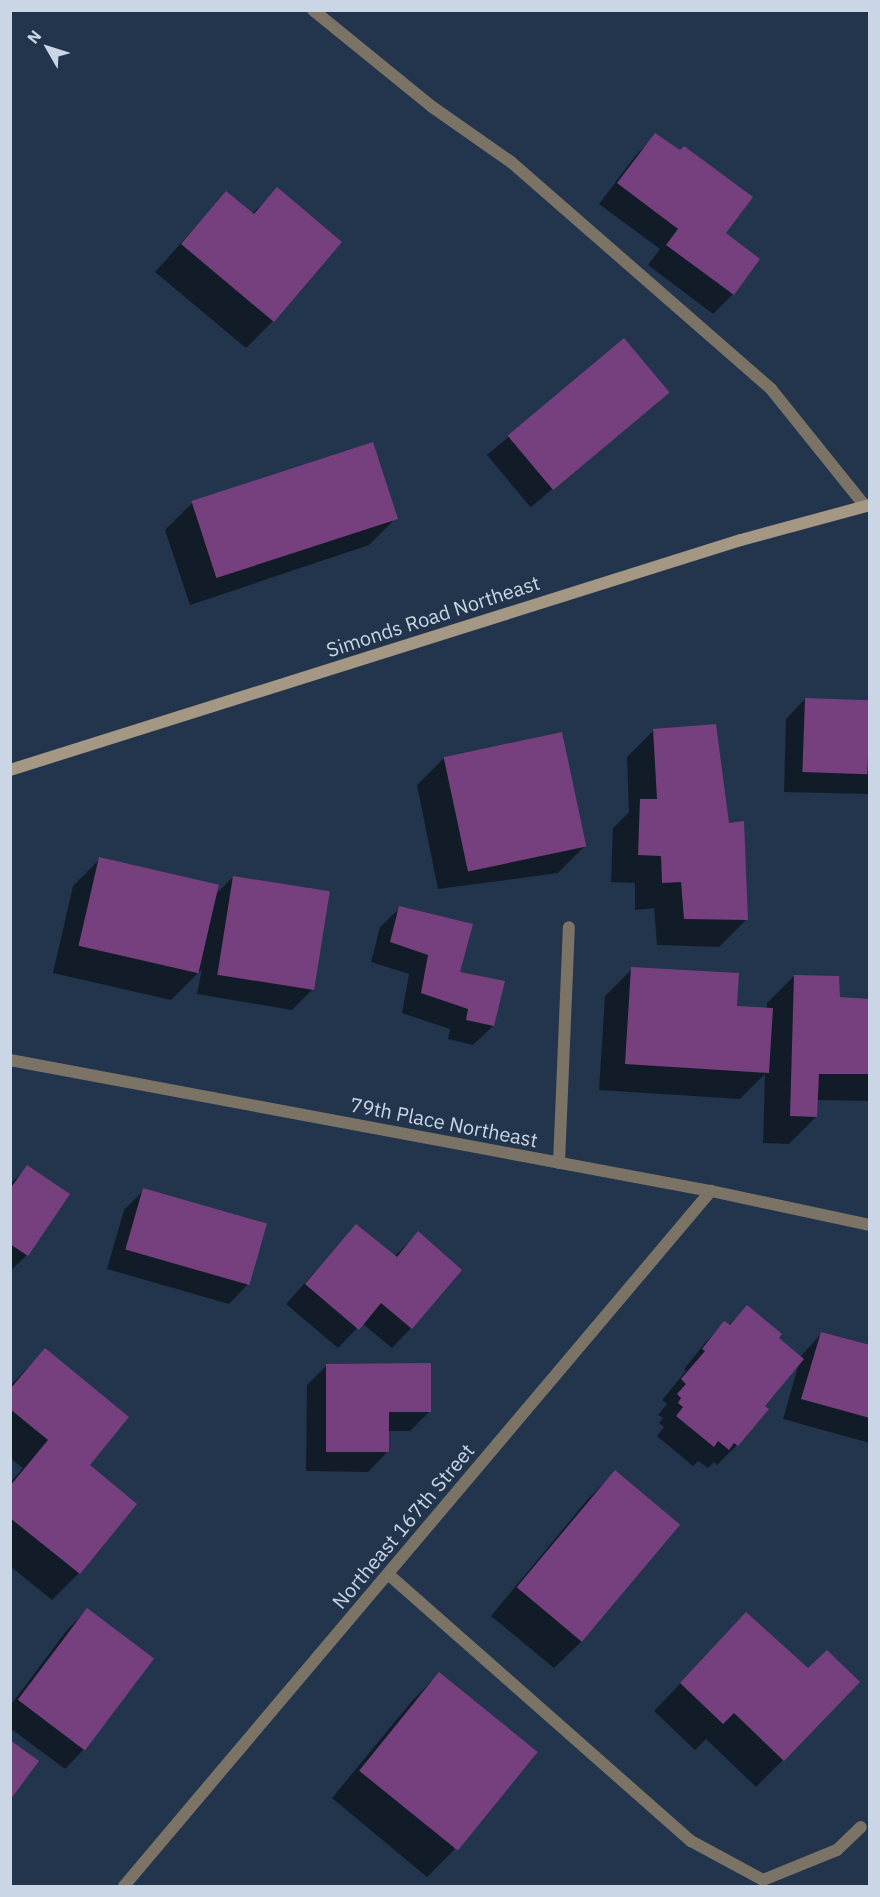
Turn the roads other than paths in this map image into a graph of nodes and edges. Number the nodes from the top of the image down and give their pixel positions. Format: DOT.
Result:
graph roads {
  1 [pos="313,10"];
  2 [pos="867,506"];
  3 [pos="10,770"];
  4 [pos="569,927"];
  5 [pos="10,1060"];
  6 [pos="559,1163"];
  7 [pos="711,1191"];
  8 [pos="870,1225"];
  9 [pos="388,1574"];
  10 [pos="861,1827"];
  11 [pos="124,1887"];
  1 -- 2 [label="street"];
  2 -- 3 [label="main road, Simonds Road Northeast"];
  4 -- 6 [label="street"];
  5 -- 6 [label="street, 79th Place Northeast"];
  6 -- 7 [label="street, 79th Place Northeast"];
  7 -- 8 [label="street, 79th Place Northeast"];
  7 -- 9 [label="street, Northeast 167th Street"];
  9 -- 10 [label="street"];
  9 -- 11 [label="street, Northeast 167th Street"];
}
